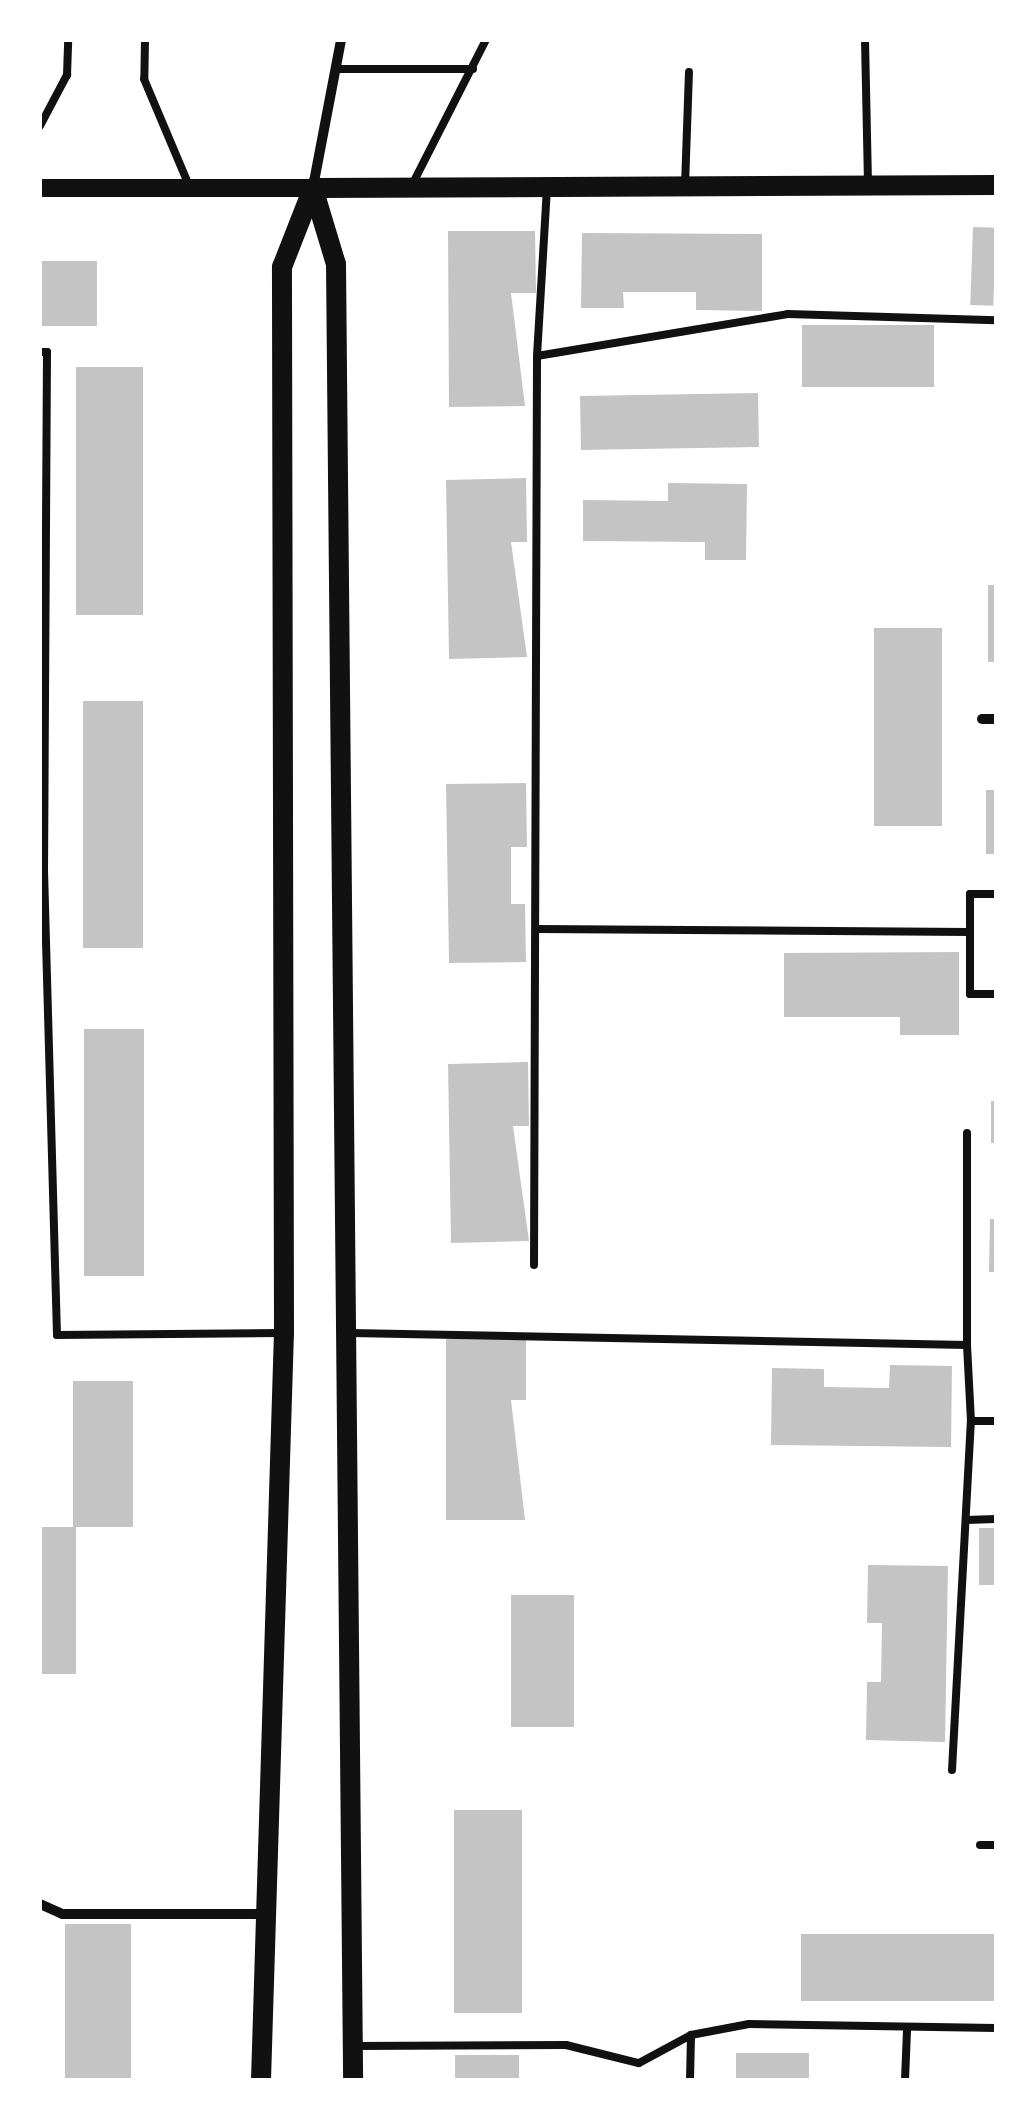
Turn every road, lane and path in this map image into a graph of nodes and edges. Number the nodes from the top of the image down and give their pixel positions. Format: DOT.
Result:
graph roads {
  1 [pos="68,40"];
  2 [pos="145,40"];
  3 [pos="341,40"];
  4 [pos="486,40"];
  5 [pos="865,40"];
  6 [pos="336,68"];
  7 [pos="473,68"];
  8 [pos="690,72"];
  9 [pos="40,126"];
  10 [pos="996,185"];
  11 [pos="685,186"];
  12 [pos="868,186"];
  13 [pos="548,187"];
  14 [pos="40,188"];
  15 [pos="190,188"];
  16 [pos="313,188"];
  17 [pos="411,188"];
  18 [pos="996,320"];
  19 [pos="40,352"];
  20 [pos="538,356"];
  21 [pos="42,500"];
  22 [pos="996,719"];
  23 [pos="982,720"];
  24 [pos="42,871"];
  25 [pos="996,894"];
  26 [pos="536,929"];
  27 [pos="970,932"];
  28 [pos="996,994"];
  29 [pos="967,1133"];
  30 [pos="52,1204"];
  31 [pos="40,1206"];
  32 [pos="534,1265"];
  33 [pos="284,1333"];
  34 [pos="350,1333"];
  35 [pos="967,1345"];
  36 [pos="996,1421"];
  37 [pos="971,1422"];
  38 [pos="996,1519"];
  39 [pos="966,1520"];
  40 [pos="952,1770"];
  41 [pos="980,1845"];
  42 [pos="996,1845"];
  43 [pos="40,1904"];
  44 [pos="264,1914"];
  45 [pos="996,2028"];
  46 [pos="907,2031"];
  47 [pos="691,2035"];
  48 [pos="352,2046"];
  49 [pos="261,2080"];
  50 [pos="354,2080"];
  51 [pos="690,2080"];
  52 [pos="905,2080"];
  1 -- 9 [label="lane"];
  2 -- 15 [label="lane"];
  3 -- 6 [label="street"];
  4 -- 7 [label="lane"];
  5 -- 12 [label="lane"];
  6 -- 7 [label="lane"];
  6 -- 16 [label="street"];
  7 -- 17 [label="lane"];
  8 -- 11 [label="lane"];
  10 -- 12 [label="main road"];
  11 -- 12 [label="main road"];
  11 -- 13 [label="main road"];
  13 -- 17 [label="main road"];
  13 -- 20 [label="lane"];
  14 -- 15 [label="street"];
  15 -- 16 [label="street"];
  16 -- 17 [label="main road"];
  16 -- 33 [label="main road"];
  16 -- 34 [label="main road"];
  18 -- 20 [label="lane"];
  19 -- 21 [label="lane"];
  20 -- 26 [label="lane"];
  21 -- 24 [label="lane"];
  22 -- 23 [label="street"];
  24 -- 30 [label="lane"];
  25 -- 27 [label="lane"];
  26 -- 27 [label="lane"];
  26 -- 32 [label="lane"];
  27 -- 28 [label="lane"];
  29 -- 35 [label="lane"];
  30 -- 31 [label="lane"];
  30 -- 33 [label="lane"];
  33 -- 49 [label="main road"];
  34 -- 35 [label="lane"];
  34 -- 48 [label="main road"];
  35 -- 37 [label="lane"];
  36 -- 37 [label="lane"];
  37 -- 39 [label="lane"];
  38 -- 39 [label="lane"];
  39 -- 40 [label="lane"];
  41 -- 42 [label="lane"];
  43 -- 44 [label="street"];
  45 -- 46 [label="lane"];
  46 -- 47 [label="lane"];
  46 -- 52 [label="lane"];
  47 -- 48 [label="lane"];
  47 -- 51 [label="lane"];
  48 -- 50 [label="main road"];
}
